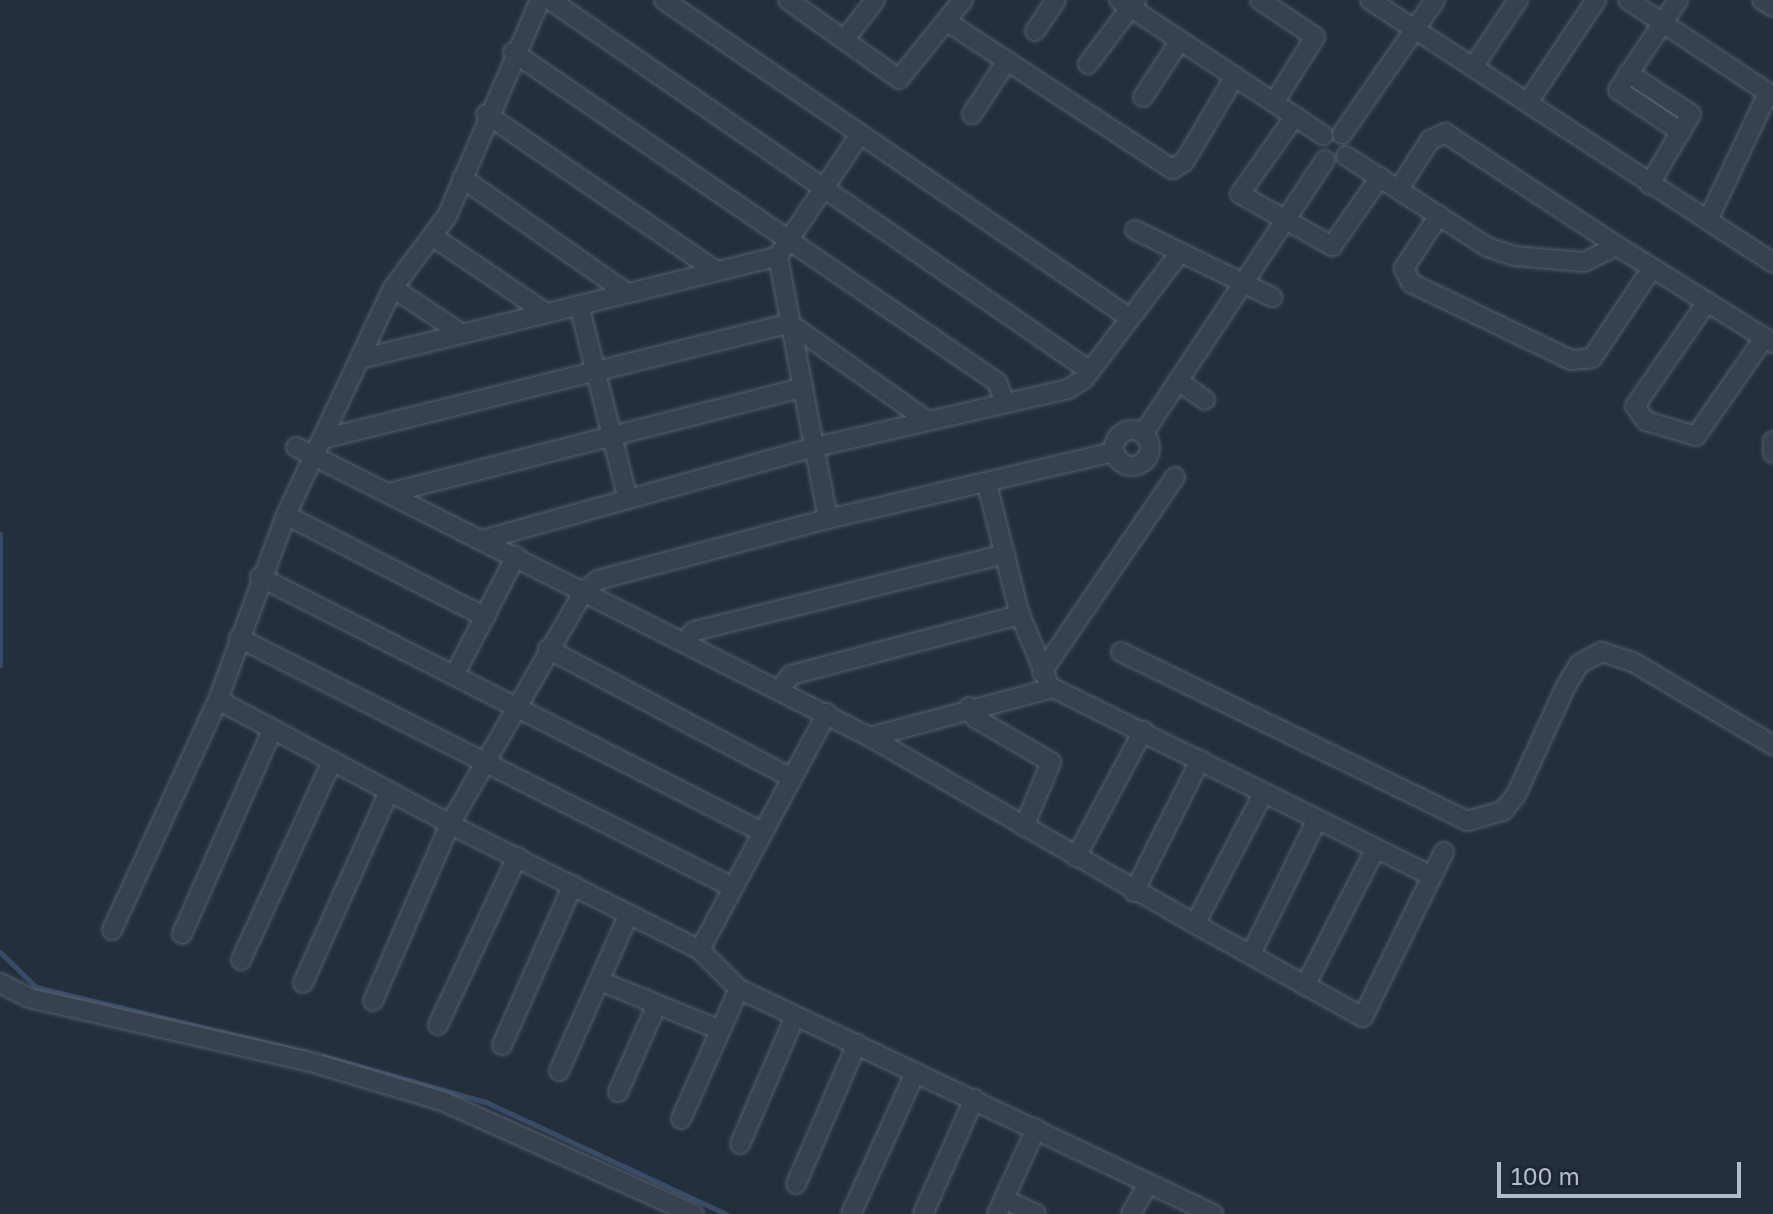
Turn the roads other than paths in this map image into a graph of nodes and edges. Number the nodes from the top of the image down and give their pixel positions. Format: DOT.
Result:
graph roads {
  1 [pos="540,0"];
  2 [pos="550,0"];
  3 [pos="664,0"];
  4 [pos="875,0"];
  5 [pos="963,0"];
  6 [pos="1056,0"];
  7 [pos="1260,0"];
  8 [pos="1370,0"];
  9 [pos="1435,0"];
  10 [pos="1518,0"];
  11 [pos="1596,0"];
  12 [pos="1628,0"];
  13 [pos="1678,0"];
  14 [pos="1762,0"];
  15 [pos="790,1"];
  16 [pos="1129,3"];
  17 [pos="1773,7"];
  18 [pos="949,23"];
  19 [pos="1662,24"];
  20 [pos="1414,30"];
  21 [pos="1035,31"];
  22 [pos="845,39"];
  23 [pos="1179,42"];
  24 [pos="513,52"];
  25 [pos="1007,61"];
  26 [pos="1088,64"];
  27 [pos="1473,67"];
  28 [pos="1628,73"];
  29 [pos="1235,76"];
  30 [pos="1770,94"];
  31 [pos="1143,97"];
  32 [pos="1275,101"];
  33 [pos="1528,102"];
  34 [pos="486,114"];
  35 [pos="972,114"];
  36 [pos="1295,116"];
  37 [pos="1681,132"];
  38 [pos="1333,135"];
  39 [pos="859,136"];
  40 [pos="1346,156"];
  41 [pos="1325,160"];
  42 [pos="1380,177"];
  43 [pos="462,178"];
  44 [pos="1649,185"];
  45 [pos="823,187"];
  46 [pos="1400,187"];
  47 [pos="1439,215"];
  48 [pos="1285,218"];
  49 [pos="1708,220"];
  50 [pos="1135,230"];
  51 [pos="435,238"];
  52 [pos="1617,246"];
  53 [pos="783,248"];
  54 [pos="1179,254"];
  55 [pos="1770,254"];
  56 [pos="1652,268"];
  57 [pos="716,271"];
  58 [pos="1241,285"];
  59 [pos="393,288"];
  60 [pos="627,293"];
  61 [pos="1272,297"];
  62 [pos="579,305"];
  63 [pos="1705,305"];
  64 [pos="546,313"];
  65 [pos="1130,318"];
  66 [pos="789,323"];
  67 [pos="462,334"];
  68 [pos="1769,340"];
  69 [pos="360,359"];
  70 [pos="596,371"];
  71 [pos="1090,371"];
  72 [pos="1178,381"];
  73 [pos="801,388"];
  74 [pos="1205,400"];
  75 [pos="1005,403"];
  76 [pos="928,421"];
  77 [pos="1143,434"];
  78 [pos="612,436"];
  79 [pos="326,438"];
  80 [pos="1773,441"];
  81 [pos="296,447"];
  82 [pos="811,448"];
  83 [pos="1114,452"];
  84 [pos="1773,453"];
  85 [pos="316,457"];
  86 [pos="1160,469"];
  87 [pos="987,484"];
  88 [pos="389,493"];
  89 [pos="627,496"];
  90 [pos="286,515"];
  91 [pos="828,519"];
  92 [pos="482,540"];
  93 [pos="1005,554"];
  94 [pos="516,556"];
  95 [pos="260,577"];
  96 [pos="584,591"];
  97 [pos="1020,615"];
  98 [pos="485,617"];
  99 [pos="239,638"];
  100 [pos="685,641"];
  101 [pos="548,649"];
  102 [pos="1121,652"];
  103 [pos="1042,672"];
  104 [pos="455,674"];
  105 [pos="1053,688"];
  106 [pos="780,689"];
  107 [pos="218,700"];
  108 [pos="515,704"];
  109 [pos="969,707"];
  110 [pos="827,713"];
  111 [pos="273,729"];
  112 [pos="1143,731"];
  113 [pos="870,737"];
  114 [pos="1773,745"];
  115 [pos="1200,760"];
  116 [pos="332,761"];
  117 [pos="484,762"];
  118 [pos="792,778"];
  119 [pos="389,792"];
  120 [pos="1263,794"];
  121 [pos="1317,820"];
  122 [pos="450,824"];
  123 [pos="1024,827"];
  124 [pos="762,832"];
  125 [pos="1376,848"];
  126 [pos="1444,852"];
  127 [pos="517,857"];
  128 [pos="1076,857"];
  129 [pos="1431,876"];
  130 [pos="573,885"];
  131 [pos="732,887"];
  132 [pos="1134,892"];
  133 [pos="629,914"];
  134 [pos="1195,924"];
  135 [pos="112,930"];
  136 [pos="182,934"];
  137 [pos="700,950"];
  138 [pos="1251,954"];
  139 [pos="241,960"];
  140 [pos="600,981"];
  141 [pos="0,983"];
  142 [pos="303,983"];
  143 [pos="1305,986"];
  144 [pos="739,989"];
  145 [pos="373,1001"];
  146 [pos="657,1004"];
  147 [pos="795,1016"];
  148 [pos="438,1025"];
  149 [pos="720,1030"];
  150 [pos="857,1044"];
  151 [pos="502,1045"];
  152 [pos="559,1071"];
  153 [pos="915,1073"];
  154 [pos="618,1092"];
  155 [pos="974,1099"];
  156 [pos="681,1119"];
  157 [pos="1036,1129"];
  158 [pos="740,1144"];
  159 [pos="1148,1183"];
  160 [pos="796,1184"];
  161 [pos="1000,1206"];
  162 [pos="1207,1213"];
  163 [pos="694,1214"];
  164 [pos="851,1214"];
  165 [pos="923,1214"];
  166 [pos="1036,1214"];
  167 [pos="1131,1214"];
  1 -- 24 [label="street"];
  2 -- 45 [label="street"];
  3 -- 39 [label="street"];
  4 -- 22 [label="street"];
  5 -- 18 [label="street"];
  6 -- 21 [label="street"];
  7 -- 32 [label="street"];
  8 -- 20 [label="street"];
  9 -- 20 [label="street"];
  10 -- 27 [label="street"];
  11 -- 33 [label="street"];
  12 -- 19 [label="street"];
  13 -- 19 [label="street"];
  14 -- 17 [label="street"];
  15 -- 22 [label="street"];
  16 -- 23 [label="street"];
  16 -- 26 [label="street"];
  18 -- 22 [label="street"];
  18 -- 25 [label="street"];
  19 -- 28 [label="street"];
  19 -- 30 [label="street"];
  20 -- 27 [label="street"];
  20 -- 38 [label="street"];
  23 -- 29 [label="street"];
  23 -- 31 [label="street"];
  24 -- 34 [label="street"];
  24 -- 53 [label="street"];
  25 -- 29 [label="street"];
  25 -- 35 [label="street"];
  27 -- 33 [label="street"];
  28 -- 37 [label="street"];
  28 -- 37 [label="street"];
  29 -- 32 [label="street"];
  30 -- 49 [label="street"];
  32 -- 36 [label="street"];
  33 -- 44 [label="street"];
  34 -- 43 [label="street"];
  34 -- 57 [label="street"];
  36 -- 38 [label="street"];
  36 -- 48 [label="street"];
  37 -- 44 [label="street"];
  38 -- 40 [label="street"];
  38 -- 41 [label="street"];
  39 -- 45 [label="street"];
  39 -- 65 [label="street"];
  40 -- 41 [label="street"];
  40 -- 42 [label="street"];
  41 -- 48 [label="street"];
  42 -- 46 [label="street"];
  42 -- 48 [label="street"];
  43 -- 51 [label="street"];
  43 -- 60 [label="street"];
  44 -- 49 [label="street"];
  45 -- 53 [label="street"];
  45 -- 71 [label="street"];
  46 -- 47 [label="street"];
  46 -- 52 [label="street"];
  47 -- 52 [label="street"];
  47 -- 56 [label="street"];
  48 -- 58 [label="street"];
  49 -- 55 [label="street"];
  50 -- 54 [label="street"];
  51 -- 59 [label="street"];
  51 -- 64 [label="street"];
  52 -- 56 [label="street"];
  53 -- 57 [label="street"];
  53 -- 66 [label="street"];
  53 -- 75 [label="street"];
  54 -- 58 [label="street"];
  54 -- 65 [label="street"];
  56 -- 63 [label="street"];
  57 -- 60 [label="street"];
  58 -- 61 [label="street"];
  58 -- 72 [label="street"];
  59 -- 67 [label="street"];
  59 -- 69 [label="street"];
  60 -- 62 [label="street"];
  62 -- 64 [label="street"];
  62 -- 70 [label="street"];
  63 -- 68 [label="street"];
  63 -- 68 [label="street"];
  64 -- 67 [label="street"];
  65 -- 71 [label="street"];
  66 -- 70 [label="street"];
  66 -- 73 [label="street"];
  66 -- 76 [label="street"];
  67 -- 69 [label="street"];
  69 -- 79 [label="street"];
  70 -- 78 [label="street"];
  70 -- 79 [label="street"];
  71 -- 75 [label="street"];
  72 -- 74 [label="street"];
  72 -- 77 [label="street"];
  73 -- 78 [label="street"];
  73 -- 82 [label="street"];
  75 -- 76 [label="street"];
  76 -- 82 [label="street"];
  77 -- 83 [label="street"];
  77 -- 86 [label="street"];
  78 -- 88 [label="street"];
  78 -- 89 [label="street"];
  79 -- 85 [label="street"];
  80 -- 84 [label="street"];
  81 -- 85 [label="street"];
  82 -- 89 [label="street"];
  82 -- 91 [label="street"];
  83 -- 86 [label="street"];
  83 -- 87 [label="street"];
  85 -- 88 [label="street"];
  85 -- 90 [label="street"];
  86 -- 103 [label="street"];
  87 -- 91 [label="street"];
  87 -- 93 [label="street"];
  88 -- 92 [label="street"];
  89 -- 92 [label="street"];
  90 -- 95 [label="street"];
  90 -- 98 [label="street"];
  91 -- 96 [label="street"];
  92 -- 94 [label="street"];
  93 -- 97 [label="street"];
  93 -- 100 [label="street"];
  94 -- 96 [label="street"];
  94 -- 98 [label="street"];
  95 -- 99 [label="street"];
  95 -- 104 [label="street"];
  96 -- 100 [label="street"];
  96 -- 101 [label="street"];
  97 -- 103 [label="street"];
  97 -- 106 [label="street"];
  98 -- 104 [label="street"];
  99 -- 107 [label="street"];
  99 -- 117 [label="street"];
  100 -- 106 [label="street"];
  101 -- 108 [label="street"];
  101 -- 118 [label="street"];
  102 -- 114 [label="street"];
  103 -- 105 [label="street"];
  104 -- 108 [label="street"];
  105 -- 109 [label="street"];
  105 -- 112 [label="street"];
  106 -- 110 [label="street"];
  107 -- 111 [label="street"];
  107 -- 135 [label="street"];
  108 -- 117 [label="street"];
  108 -- 124 [label="street"];
  109 -- 113 [label="street"];
  109 -- 123 [label="street"];
  110 -- 113 [label="street"];
  110 -- 118 [label="street"];
  111 -- 116 [label="street"];
  111 -- 136 [label="street"];
  112 -- 115 [label="street"];
  112 -- 128 [label="street"];
  113 -- 123 [label="street"];
  115 -- 120 [label="street"];
  115 -- 132 [label="street"];
  116 -- 119 [label="street"];
  116 -- 139 [label="street"];
  117 -- 122 [label="street"];
  117 -- 131 [label="street"];
  118 -- 124 [label="street"];
  119 -- 122 [label="street"];
  119 -- 142 [label="street"];
  120 -- 121 [label="street"];
  120 -- 134 [label="street"];
  121 -- 125 [label="street"];
  121 -- 138 [label="street"];
  122 -- 127 [label="street"];
  122 -- 145 [label="street"];
  123 -- 128 [label="street"];
  124 -- 131 [label="street"];
  125 -- 129 [label="street"];
  125 -- 143 [label="street"];
  126 -- 129 [label="street"];
  127 -- 130 [label="street"];
  127 -- 148 [label="street"];
  128 -- 132 [label="street"];
  129 -- 143 [label="street"];
  130 -- 133 [label="street"];
  130 -- 151 [label="street"];
  131 -- 137 [label="street"];
  132 -- 134 [label="street"];
  133 -- 137 [label="street"];
  133 -- 140 [label="street"];
  134 -- 138 [label="street"];
  137 -- 144 [label="street"];
  138 -- 143 [label="street"];
  140 -- 146 [label="street"];
  140 -- 152 [label="street"];
  141 -- 163 [label="street"];
  144 -- 147 [label="street"];
  144 -- 149 [label="street"];
  146 -- 149 [label="street"];
  146 -- 154 [label="street"];
  147 -- 150 [label="street"];
  147 -- 158 [label="street"];
  149 -- 156 [label="street"];
  150 -- 153 [label="street"];
  150 -- 160 [label="street"];
  153 -- 155 [label="street"];
  153 -- 164 [label="street"];
  155 -- 157 [label="street"];
  155 -- 165 [label="street"];
  157 -- 159 [label="street"];
  157 -- 161 [label="street"];
  159 -- 162 [label="street"];
  159 -- 167 [label="street"];
  161 -- 166 [label="street"];
}
